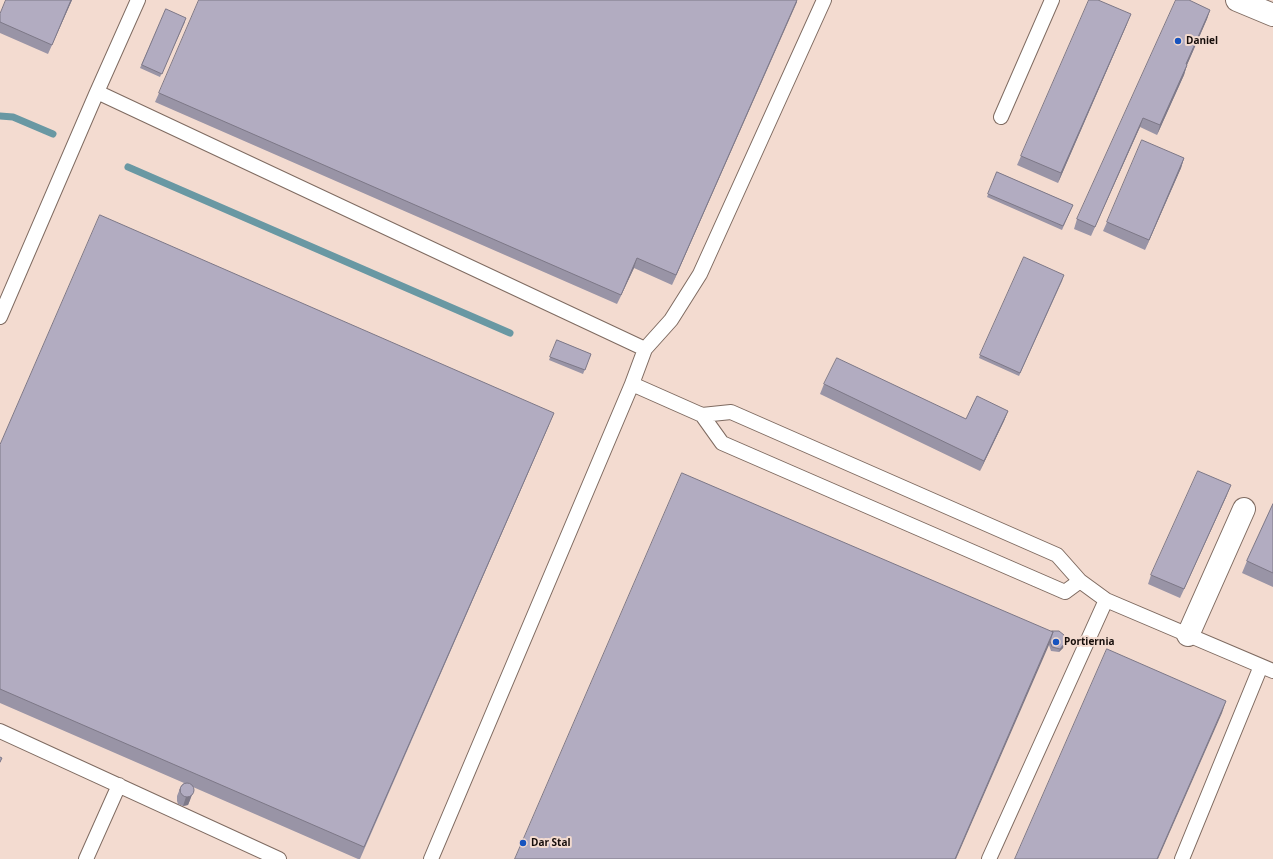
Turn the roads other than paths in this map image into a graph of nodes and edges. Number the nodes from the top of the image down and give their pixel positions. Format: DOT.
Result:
graph roads {
  1 [pos="138,0"];
  2 [pos="824,0"];
  3 [pos="1052,0"];
  4 [pos="1237,0"];
  5 [pos="1273,15"];
  6 [pos="97,92"];
  7 [pos="1001,117"];
  8 [pos="0,316"];
  9 [pos="645,348"];
  10 [pos="632,384"];
  11 [pos="702,416"];
  12 [pos="1244,509"];
  13 [pos="1080,581"];
  14 [pos="1106,600"];
  15 [pos="1188,635"];
  16 [pos="1267,669"];
  17 [pos="0,731"];
  18 [pos="118,785"];
  19 [pos="86,859"];
  20 [pos="279,859"];
  21 [pos="431,859"];
  22 [pos="989,859"];
  23 [pos="1182,859"];
  1 -- 6 [label="lane"];
  2 -- 9 [label="lane"];
  3 -- 7 [label="lane"];
  4 -- 5 [label="street"];
  6 -- 8 [label="lane"];
  6 -- 9 [label="lane"];
  9 -- 10 [label="lane"];
  10 -- 11 [label="lane"];
  10 -- 21 [label="lane"];
  11 -- 13 [label="lane"];
  11 -- 13 [label="lane"];
  12 -- 15 [label="street"];
  13 -- 14 [label="lane"];
  14 -- 15 [label="lane"];
  14 -- 22 [label="lane"];
  15 -- 16 [label="lane"];
  16 -- 23 [label="lane"];
  17 -- 18 [label="lane"];
  18 -- 19 [label="lane"];
  18 -- 20 [label="lane"];
}
